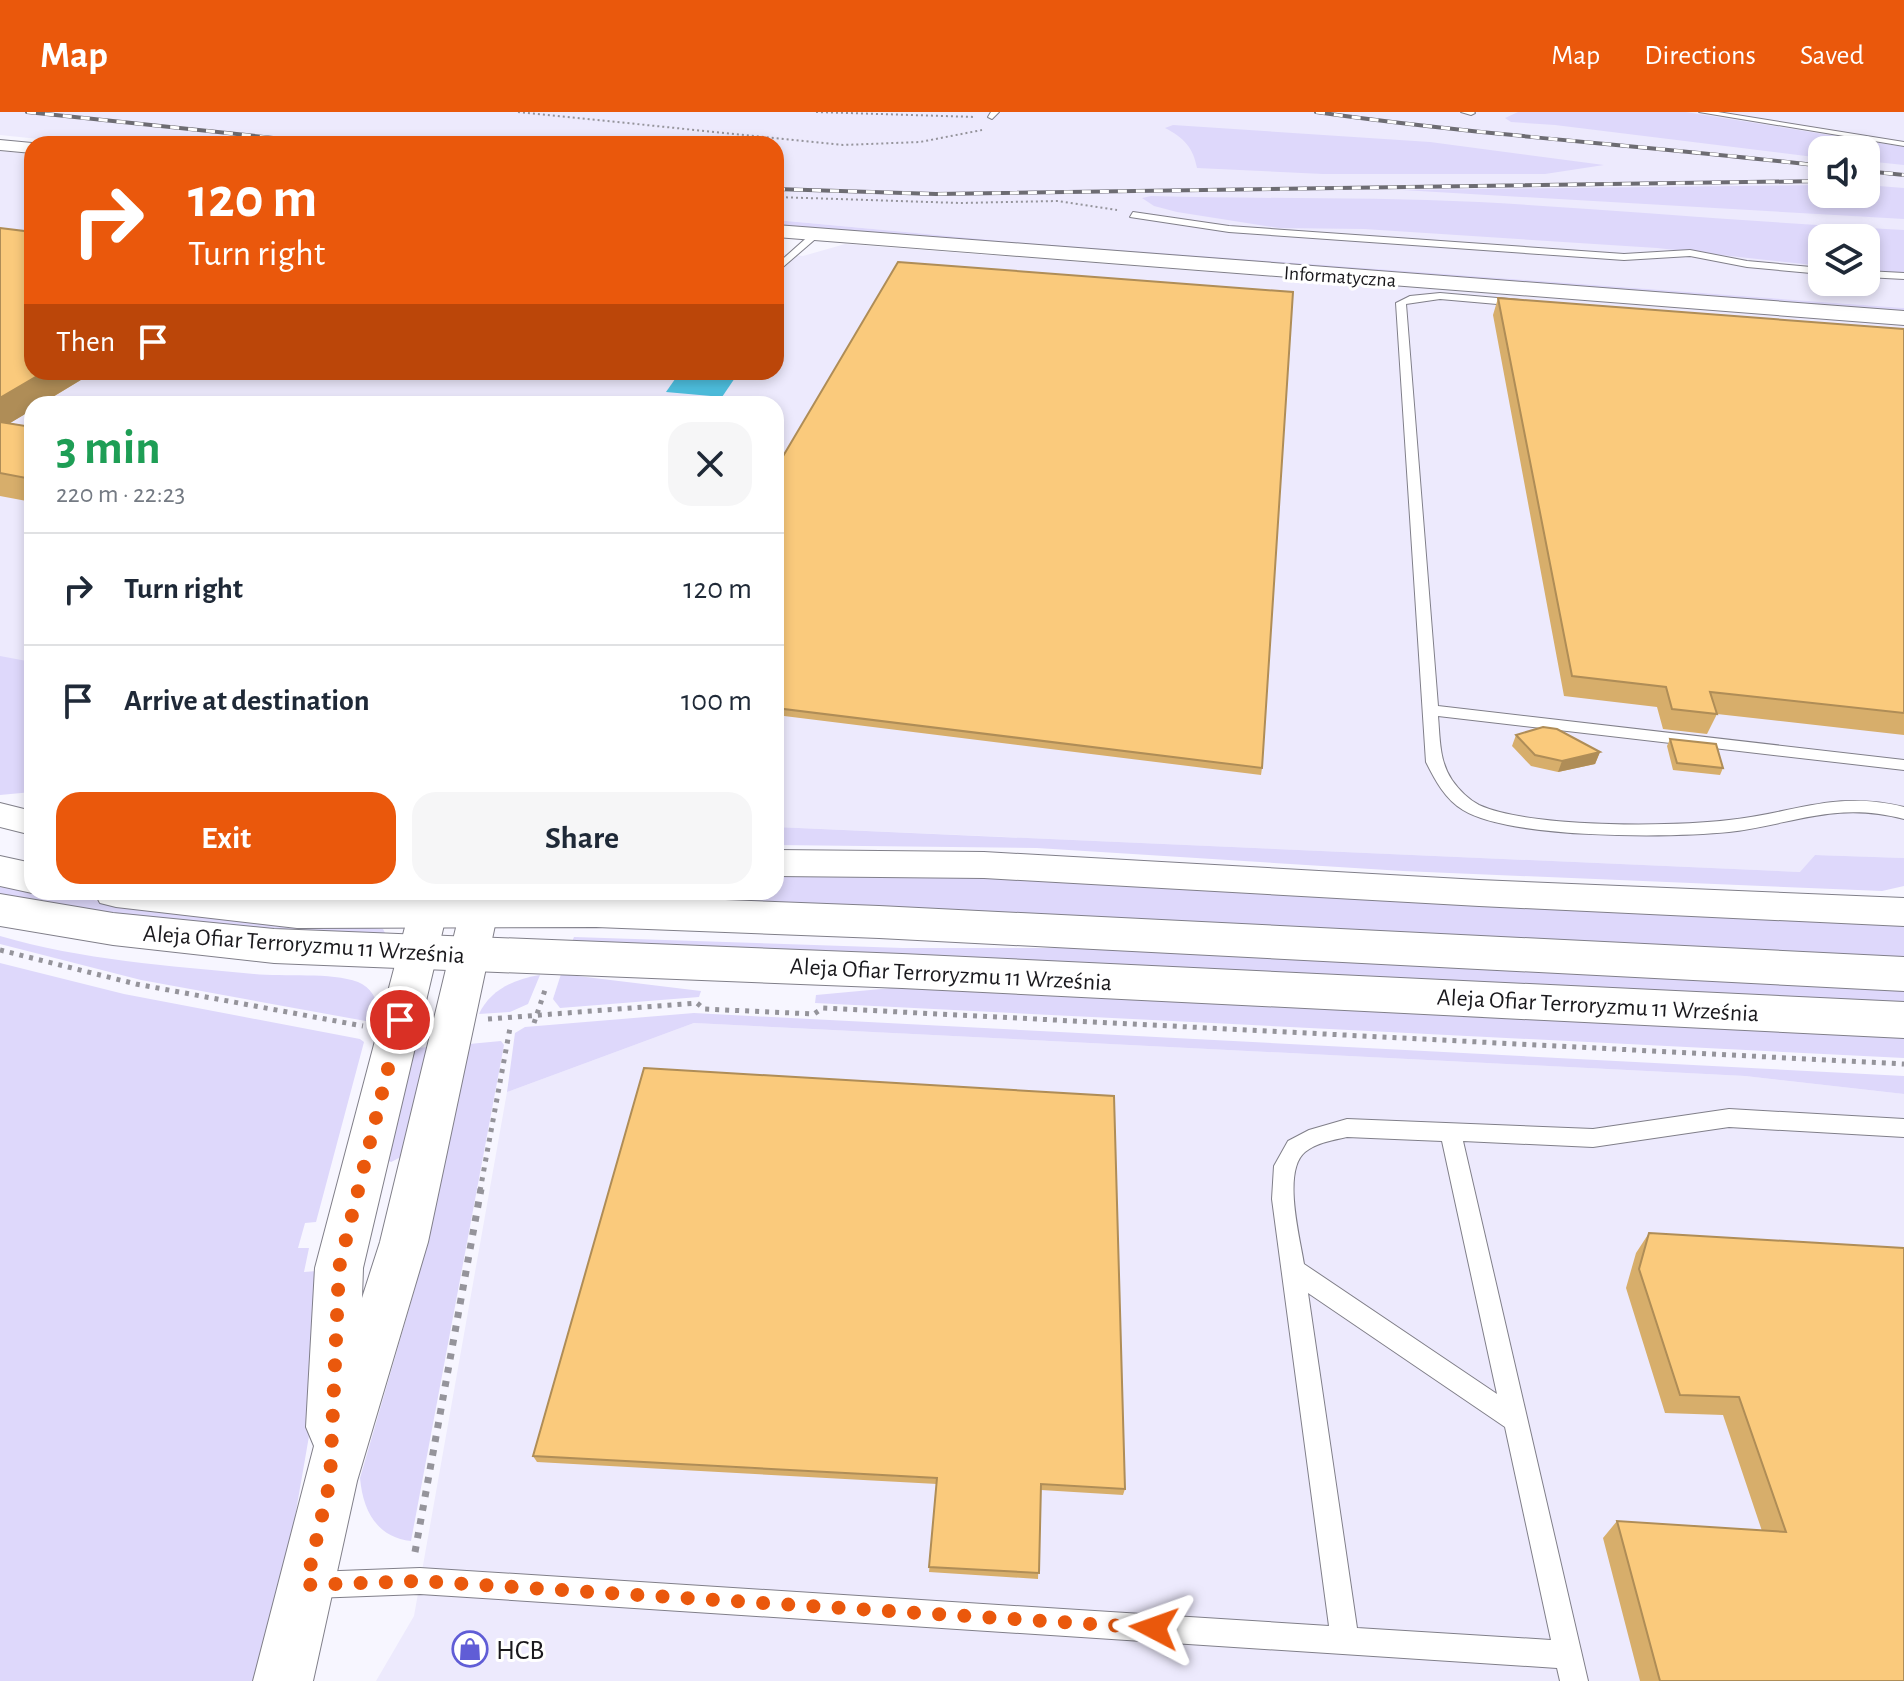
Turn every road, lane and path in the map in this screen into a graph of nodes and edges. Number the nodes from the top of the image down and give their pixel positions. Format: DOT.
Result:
graph roads {
  1 [pos="518,112"];
  2 [pos="816,112"];
  3 [pos="1703,112"];
  4 [pos="993,114"];
  5 [pos="754,136"];
  6 [pos="784,139"];
  7 [pos="1904,144"];
  8 [pos="0,145"];
  9 [pos="24,147"];
  10 [pos="784,197"];
  11 [pos="1133,215"];
  12 [pos="784,232"];
  13 [pos="815,235"];
  14 [pos="784,263"];
  15 [pos="1808,270"];
  16 [pos="1880,275"];
  17 [pos="1904,276"];
  18 [pos="1904,318"];
  19 [pos="1839,328"];
  20 [pos="1431,710"];
  21 [pos="1904,765"];
  22 [pos="1904,813"];
  23 [pos="0,815"];
  24 [pos="24,821"];
  25 [pos="784,863"];
  26 [pos="0,871"];
  27 [pos="24,876"];
  28 [pos="188,900"];
  29 [pos="0,910"];
  30 [pos="479,911"];
  31 [pos="1904,912"];
  32 [pos="423,933"];
  33 [pos="0,950"];
  34 [pos="467,956"];
  35 [pos="1904,974"];
  36 [pos="547,984"];
  37 [pos="537,1015"];
  38 [pos="474,1020"];
  39 [pos="1904,1020"];
  40 [pos="534,1023"];
  41 [pos="368,1027"];
  42 [pos="510,1028"];
  43 [pos="1904,1064"];
  44 [pos="1904,1128"];
  45 [pos="1451,1134"];
  46 [pos="1293,1270"];
  47 [pos="1515,1420"];
  48 [pos="330,1481"];
  49 [pos="410,1581"];
  50 [pos="306,1585"];
  51 [pos="1345,1640"];
  52 [pos="1571,1668"];
  53 [pos="283,1681"];
  1 -- 5 [label="path"];
  2 -- 4 [label="path"];
  3 -- 7 [label="lane"];
  4 -- 6 [label="path"];
  8 -- 9 [label="street"];
  10 -- 11 [label="path"];
  11 -- 15 [label="lane"];
  12 -- 13 [label="street, Informatyczna"];
  13 -- 14 [label="lane"];
  13 -- 18 [label="street, Informatyczna"];
  16 -- 17 [label="lane"];
  19 -- 20 [label="lane"];
  20 -- 21 [label="lane"];
  20 -- 22 [label="lane"];
  23 -- 24 [label="street"];
  25 -- 31 [label="street"];
  26 -- 27 [label="street"];
  28 -- 32 [label="street, Aleja Ofiar Terroryzmu 11 Września"];
  29 -- 32 [label="street, Aleja Ofiar Terroryzmu 11 Września"];
  30 -- 32 [label="street, Aleja Ofiar Terroryzmu 11 Września"];
  30 -- 34 [label="street"];
  30 -- 35 [label="street, Aleja Ofiar Terroryzmu 11 Września"];
  32 -- 34 [label="street, Aleja Ofiar Terroryzmu 11 Września"];
  32 -- 48 [label="street"];
  33 -- 41 [label="path"];
  34 -- 39 [label="street, Aleja Ofiar Terroryzmu 11 Września"];
  34 -- 48 [label="street"];
  36 -- 37 [label="path"];
  37 -- 38 [label="path"];
  37 -- 40 [label="path"];
  37 -- 43 [label="path"];
  42 -- 49 [label="path"];
  44 -- 45 [label="lane"];
  45 -- 46 [label="lane"];
  45 -- 47 [label="lane"];
  46 -- 47 [label="lane"];
  46 -- 51 [label="lane"];
  47 -- 52 [label="lane"];
  48 -- 50 [label="street"];
  49 -- 50 [label="lane"];
  49 -- 51 [label="lane"];
  50 -- 53 [label="street"];
  51 -- 52 [label="lane"];
}
